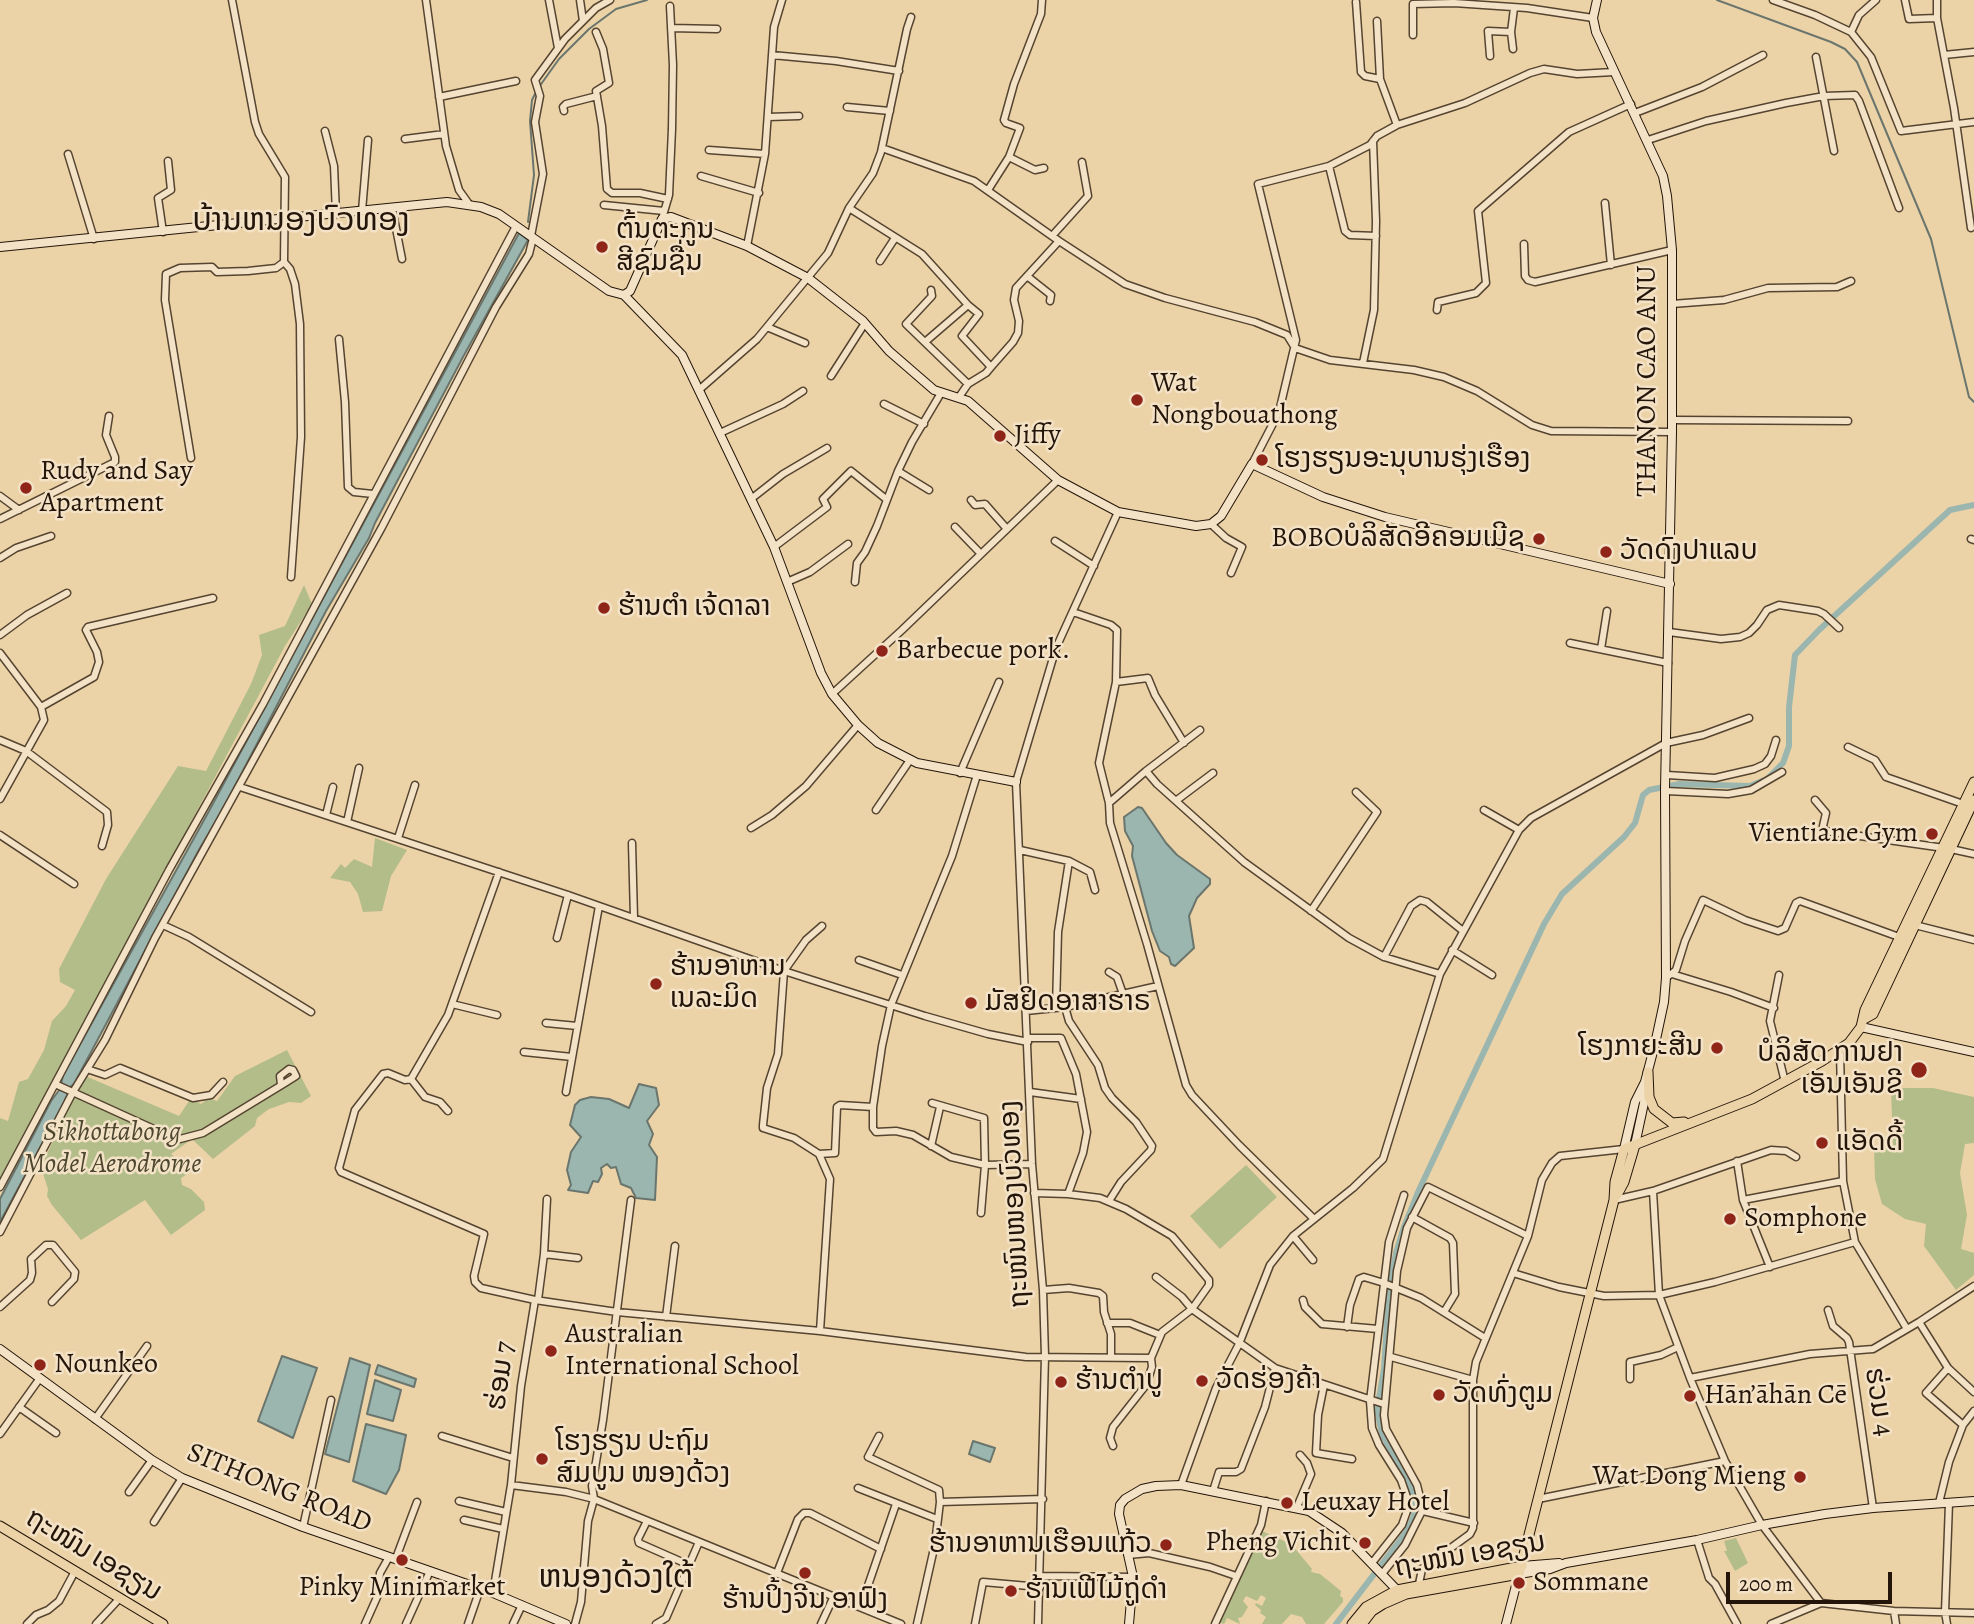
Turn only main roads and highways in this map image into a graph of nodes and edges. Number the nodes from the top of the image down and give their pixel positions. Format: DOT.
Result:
graph roads {
  1 [pos="1974,782"];
  2 [pos="1971,805"];
  3 [pos="1910,924"];
  4 [pos="1863,1023"];
  5 [pos="1648,1072"];
  6 [pos="1706,1117"];
  7 [pos="1634,1145"];
  8 [pos="1614,1200"];
  9 [pos="0,1526"];
  10 [pos="1521,1570"];
  11 [pos="163,1624"];
  12 [pos="1352,1624"];
  13 [pos="1362,1624"];
  1 -- 2 [label="main road"];
  2 -- 3 [label="main road"];
  3 -- 4 [label="main road"];
  3 -- 4 [label="main road"];
  4 -- 6 [label="main road"];
  5 -- 6 [label="main road"];
  6 -- 7 [label="main road"];
  7 -- 8 [label="main road"];
  7 -- 8 [label="main road"];
  8 -- 10 [label="main road"];
  9 -- 11 [label="main road, ຖະໜົນ ເອຊຽນ"];
  10 -- 12 [label="main road, ຖະໜົນ ເອຊຽນ"];
  10 -- 13 [label="main road, ຖະໜົນ ເອຊຽນ"];
}
